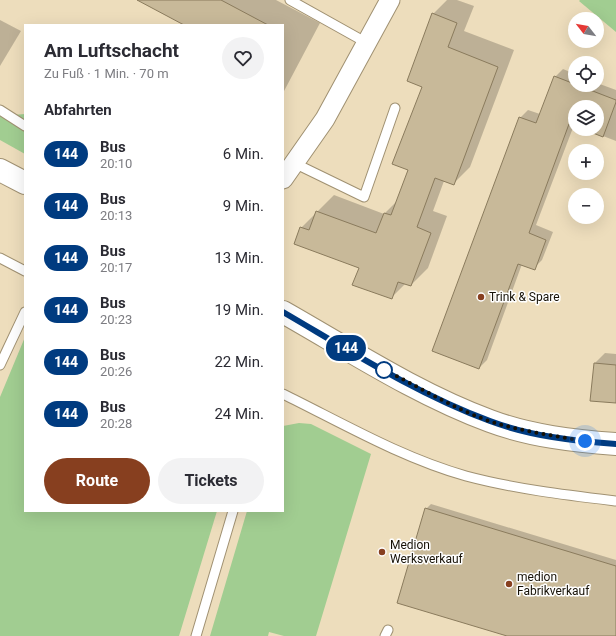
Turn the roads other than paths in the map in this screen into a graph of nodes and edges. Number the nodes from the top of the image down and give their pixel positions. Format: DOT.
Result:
graph roads {
  1 [pos="290,0"];
  2 [pos="390,0"];
  3 [pos="367,43"];
  4 [pos="395,108"];
  5 [pos="0,110"];
  6 [pos="24,125"];
  7 [pos="289,167"];
  8 [pos="0,170"];
  9 [pos="284,177"];
  10 [pos="24,182"];
  11 [pos="0,258"];
  12 [pos="24,270"];
  13 [pos="284,313"];
  14 [pos="24,314"];
  15 [pos="0,365"];
  16 [pos="284,394"];
  17 [pos="616,444"];
  18 [pos="616,501"];
  19 [pos="233,512"];
  20 [pos="196,636"];
  1 -- 3 [label="lane"];
  2 -- 3 [label="street"];
  3 -- 7 [label="street"];
  4 -- 7 [label="lane"];
  5 -- 6 [label="lane"];
  7 -- 9 [label="street"];
  8 -- 10 [label="street"];
  11 -- 12 [label="lane"];
  13 -- 17 [label="street"];
  14 -- 15 [label="lane"];
  16 -- 18 [label="lane"];
  19 -- 20 [label="lane"];
}
